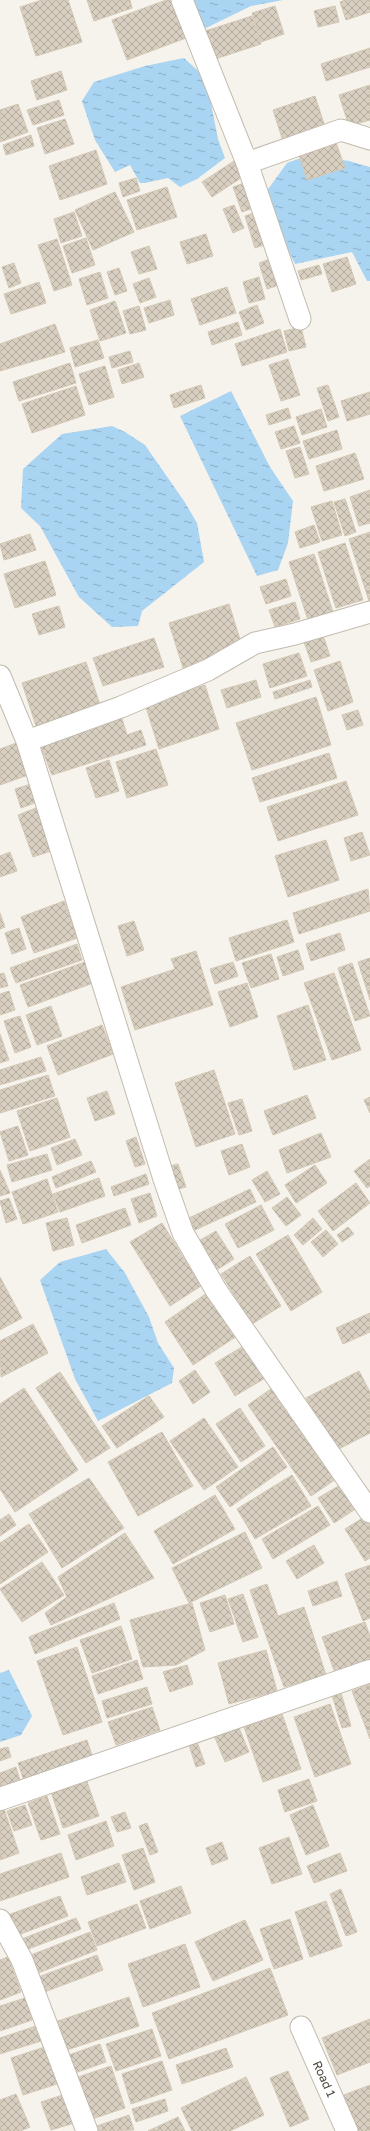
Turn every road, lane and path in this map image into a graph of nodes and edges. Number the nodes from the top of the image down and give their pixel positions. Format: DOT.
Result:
graph roads {
  1 [pos="182,0"];
  2 [pos="370,139"];
  3 [pos="247,163"];
  4 [pos="300,319"];
  5 [pos="370,612"];
  6 [pos="0,676"];
  7 [pos="27,741"];
  8 [pos="370,1512"];
  9 [pos="370,1671"];
  10 [pos="0,1799"];
  11 [pos="0,1920"];
  12 [pos="301,2027"];
  13 [pos="87,2131"];
  14 [pos="347,2131"];
  1 -- 3 [label="street"];
  2 -- 3 [label="street"];
  3 -- 4 [label="street"];
  5 -- 7 [label="street"];
  6 -- 7 [label="street"];
  7 -- 8 [label="street"];
  9 -- 10 [label="street"];
  11 -- 13 [label="street"];
  12 -- 14 [label="street, Road 1"];
}
